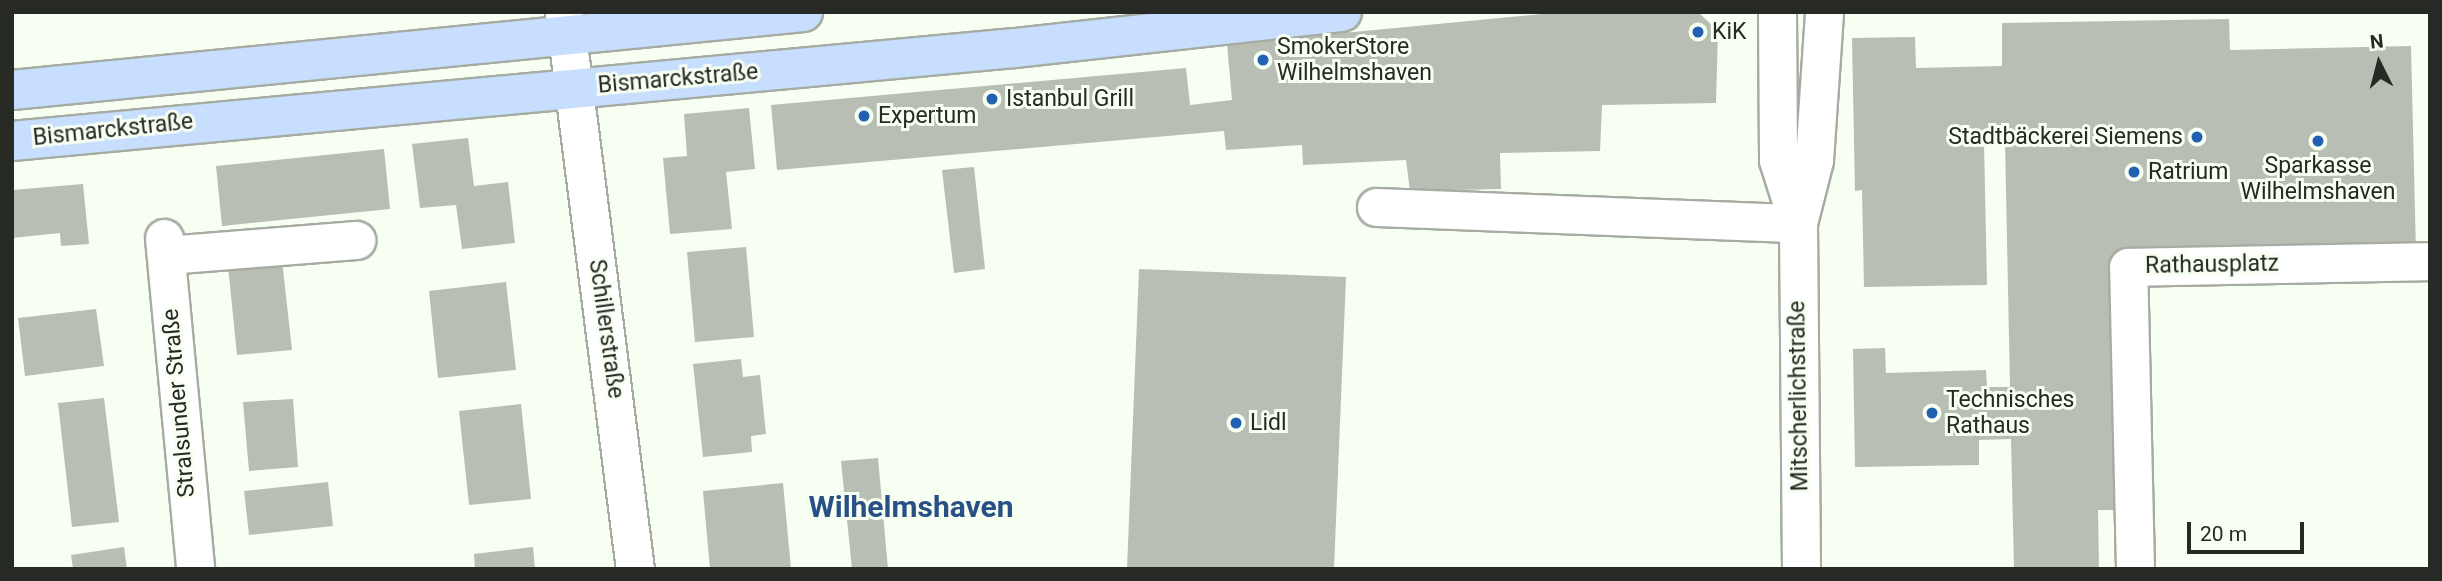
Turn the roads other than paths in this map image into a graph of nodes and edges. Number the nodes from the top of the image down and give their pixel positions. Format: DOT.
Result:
graph roads {
  1 [pos="803,12"];
  2 [pos="1342,12"];
  3 [pos="1777,12"];
  4 [pos="1824,12"];
  5 [pos="565,23"];
  6 [pos="575,89"];
  7 [pos="12,90"];
  8 [pos="12,141"];
  9 [pos="1376,207"];
  10 [pos="1798,223"];
  11 [pos="356,240"];
  12 [pos="2430,261"];
  13 [pos="195,569"];
  14 [pos="635,569"];
  15 [pos="1801,569"];
  16 [pos="2135,569"];
  1 -- 5 [label="main road"];
  2 -- 6 [label="main road, Bismarckstraße"];
  3 -- 10 [label="street, Mitscherlichstraße"];
  4 -- 10 [label="street, Mitscherlichstraße"];
  5 -- 6 [label="street, Schillerstraße"];
  5 -- 7 [label="main road"];
  6 -- 8 [label="main road, Bismarckstraße"];
  6 -- 14 [label="street, Schillerstraße"];
  9 -- 10 [label="street"];
  10 -- 15 [label="street, Mitscherlichstraße"];
  11 -- 13 [label="street, Stralsunder Straße"];
  12 -- 16 [label="street, Rathausplatz"];
}
